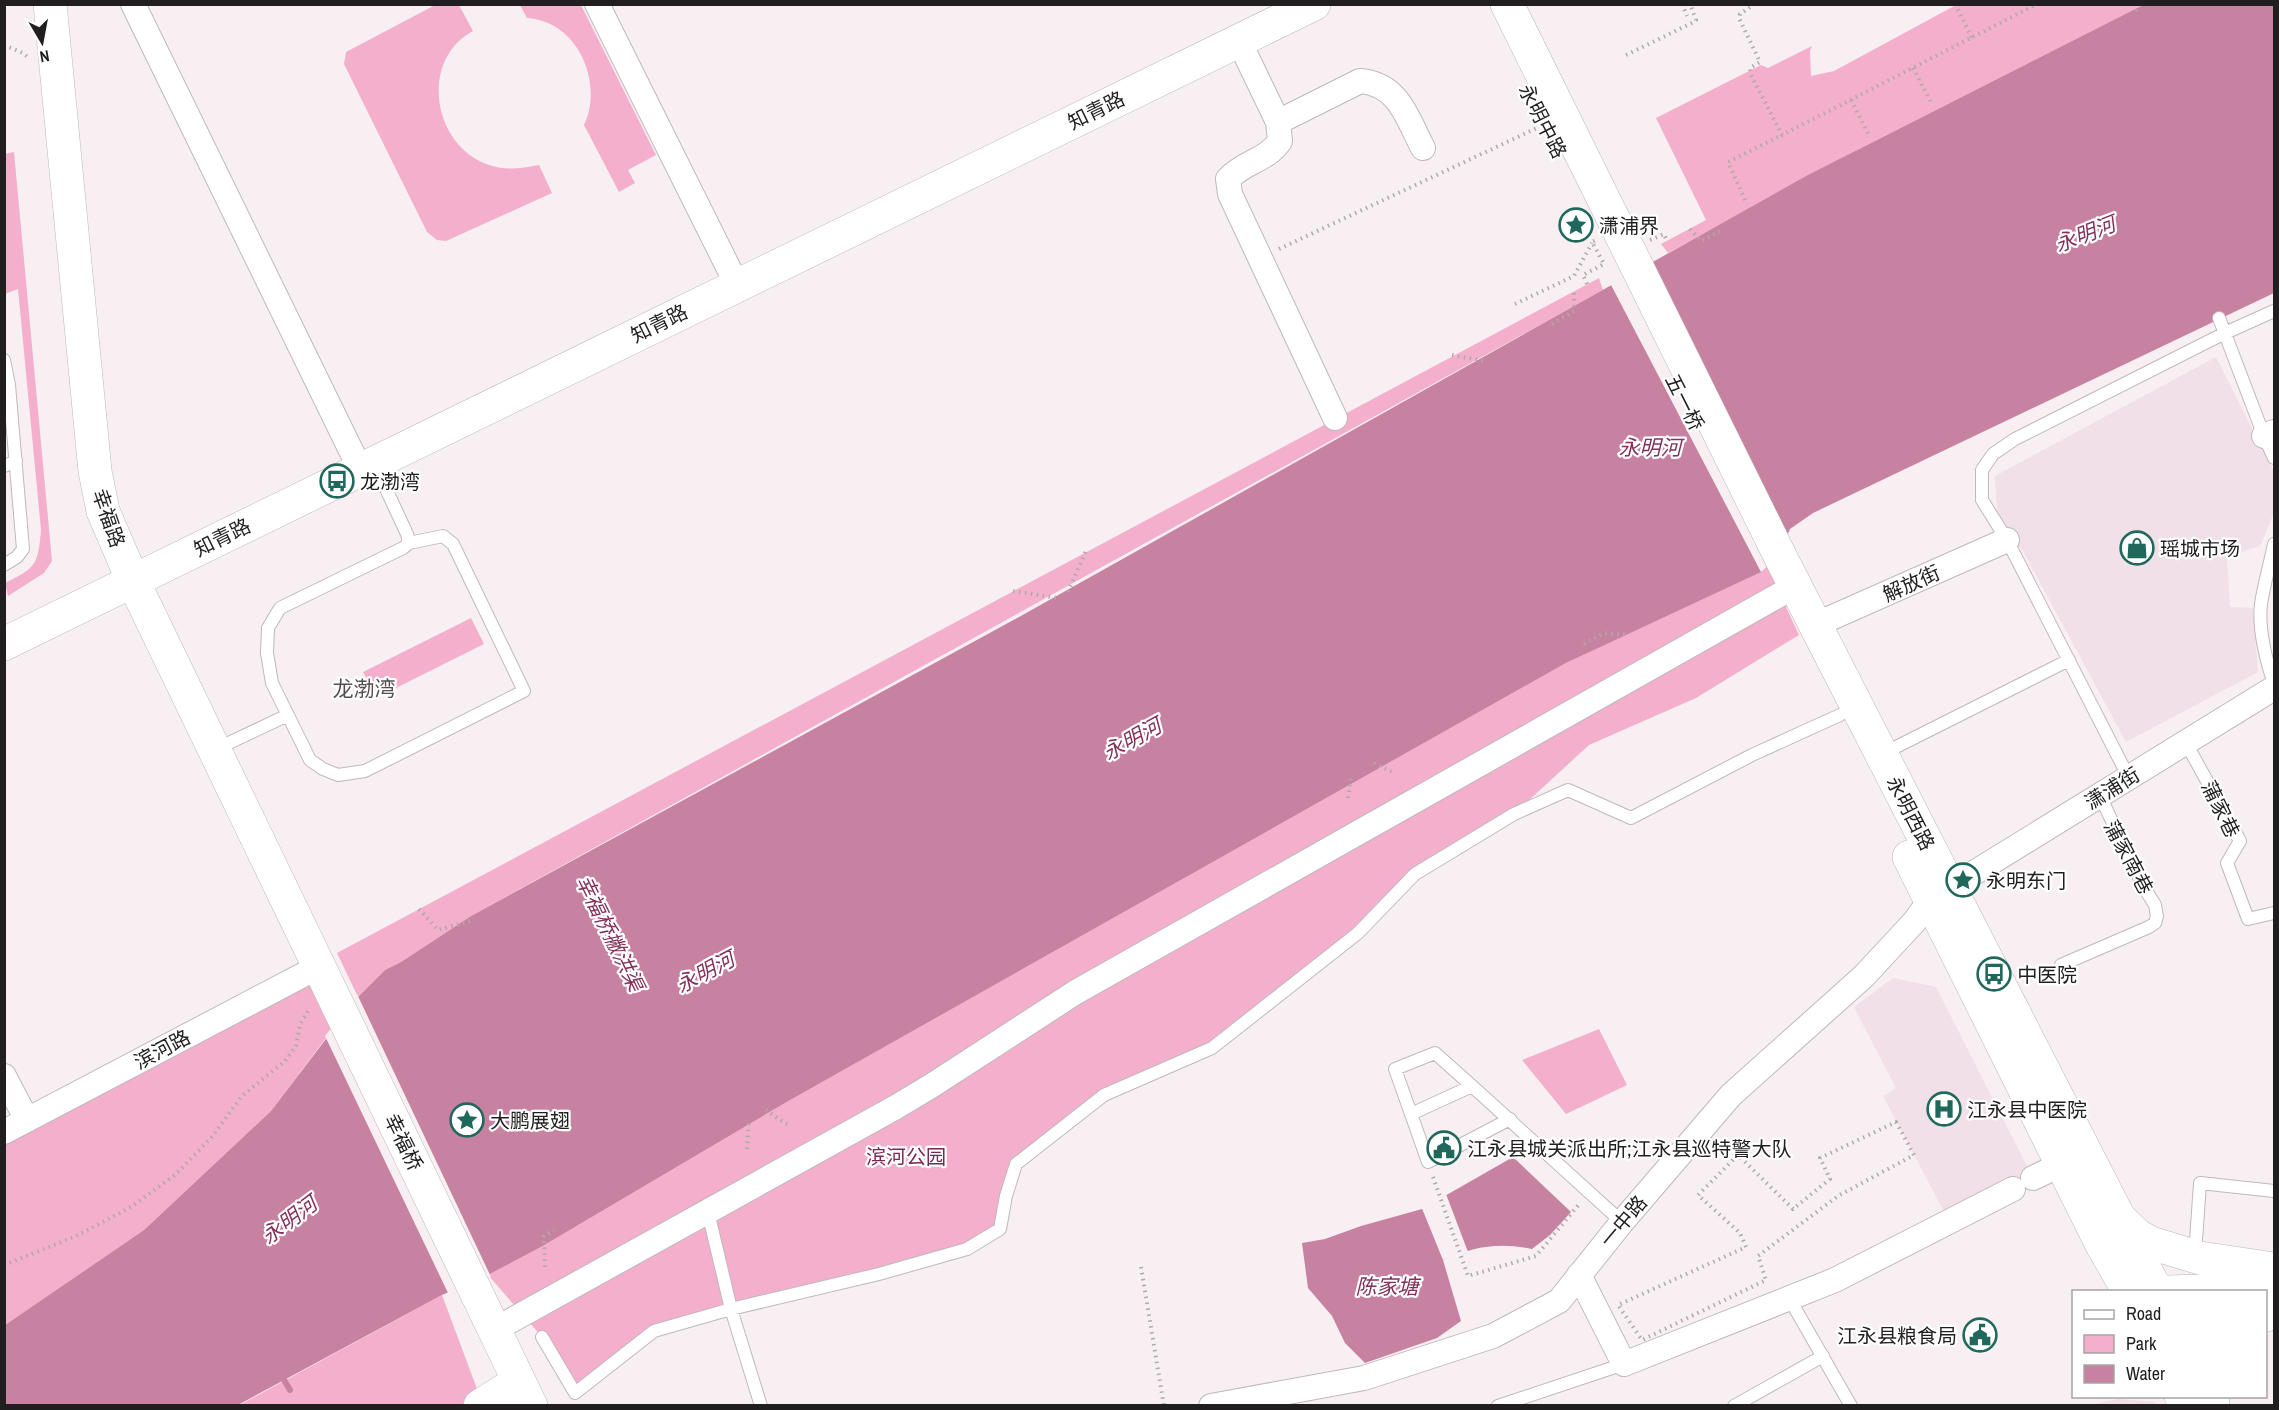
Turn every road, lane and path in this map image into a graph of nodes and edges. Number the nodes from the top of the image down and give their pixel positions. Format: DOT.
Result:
graph roads {
  1 [pos="50,4"];
  2 [pos="133,4"];
  3 [pos="597,4"];
  4 [pos="1314,4"];
  5 [pos="1484,4"];
  6 [pos="1508,4"];
  7 [pos="1682,4"];
  8 [pos="1690,4"];
  9 [pos="1755,4"];
  10 [pos="1955,4"];
  11 [pos="2037,4"];
  12 [pos="2138,4"];
  13 [pos="2136,11"];
  14 [pos="1687,16"];
  15 [pos="1972,38"];
  16 [pos="1239,41"];
  17 [pos="1626,55"];
  18 [pos="1913,68"];
  19 [pos="1851,100"];
  20 [pos="1931,102"];
  21 [pos="1278,122"];
  22 [pos="1545,124"];
  23 [pos="1782,135"];
  24 [pos="1869,135"];
  25 [pos="1423,148"];
  26 [pos="1744,200"];
  27 [pos="1690,229"];
  28 [pos="1724,229"];
  29 [pos="1604,236"];
  30 [pos="1260,259"];
  31 [pos="737,285"];
  32 [pos="1574,290"];
  33 [pos="1515,304"];
  34 [pos="2274,311"];
  35 [pos="2219,318"];
  36 [pos="1552,324"];
  37 [pos="2225,333"];
  38 [pos="1452,355"];
  39 [pos="4,360"];
  40 [pos="1484,361"];
  41 [pos="1335,418"];
  42 [pos="2269,434"];
  43 [pos="2274,458"];
  44 [pos="10,463"];
  45 [pos="367,466"];
  46 [pos="2007,540"];
  47 [pos="409,543"];
  48 [pos="2274,544"];
  49 [pos="1086,551"];
  50 [pos="4,565"];
  51 [pos="1777,573"];
  52 [pos="133,581"];
  53 [pos="1013,591"];
  54 [pos="1068,591"];
  55 [pos="1057,598"];
  56 [pos="1815,626"];
  57 [pos="1628,635"];
  58 [pos="6,641"];
  59 [pos="1584,644"];
  60 [pos="2069,660"];
  61 [pos="2274,686"];
  62 [pos="288,715"];
  63 [pos="1840,716"];
  64 [pos="2186,743"];
  65 [pos="214,750"];
  66 [pos="1881,755"];
  67 [pos="1374,763"];
  68 [pos="1392,772"];
  69 [pos="1351,777"];
  70 [pos="2129,778"];
  71 [pos="2100,796"];
  72 [pos="1348,798"];
  73 [pos="1940,894"];
  74 [pos="420,909"];
  75 [pos="2274,913"];
  76 [pos="474,920"];
  77 [pos="2061,965"];
  78 [pos="325,976"];
  79 [pos="1061,1002"];
  80 [pos="4,1076"];
  81 [pos="1472,1086"];
  82 [pos="766,1110"];
  83 [pos="1411,1114"];
  84 [pos="749,1119"];
  85 [pos="1510,1119"];
  86 [pos="27,1120"];
  87 [pos="788,1125"];
  88 [pos="4,1132"];
  89 [pos="747,1149"];
  90 [pos="1914,1155"];
  91 [pos="1428,1162"];
  92 [pos="2062,1164"];
  93 [pos="2274,1191"];
  94 [pos="1589,1192"];
  95 [pos="708,1212"];
  96 [pos="2117,1216"];
  97 [pos="1622,1222"];
  98 [pos="554,1230"];
  99 [pos="2195,1256"];
  100 [pos="4,1265"];
  101 [pos="545,1267"];
  102 [pos="1141,1267"];
  103 [pos="2274,1269"];
  104 [pos="1579,1275"];
  105 [pos="2274,1289"];
  106 [pos="2128,1290"];
  107 [pos="2156,1290"];
  108 [pos="2239,1290"];
  109 [pos="1789,1298"];
  110 [pos="731,1309"];
  111 [pos="491,1324"];
  112 [pos="542,1337"];
  113 [pos="1823,1356"];
  114 [pos="1623,1364"];
  115 [pos="525,1393"];
  116 [pos="1293,1398"];
  117 [pos="480,1406"];
  118 [pos="761,1406"];
  119 [pos="1164,1406"];
  120 [pos="1211,1406"];
  121 [pos="1498,1406"];
  122 [pos="1734,1406"];
  123 [pos="1851,1406"];
  1 -- 52 [label="main road, 幸福路"];
  2 -- 45 [label="street"];
  3 -- 31 [label="street"];
  4 -- 16 [label="main road, 知青路"];
  5 -- 22 [label="main road, 永明中路"];
  6 -- 29 [label="main road, 永明中路"];
  7 -- 14 [label="path"];
  8 -- 17 [label="path"];
  9 -- 23 [label="path"];
  10 -- 15 [label="path"];
  11 -- 15 [label="path"];
  12 -- 13 [label="path"];
  15 -- 18 [label="path"];
  16 -- 21 [label="street"];
  16 -- 31 [label="main road, 知青路"];
  18 -- 19 [label="path"];
  18 -- 20 [label="path"];
  19 -- 23 [label="path"];
  19 -- 24 [label="path"];
  21 -- 25 [label="street"];
  21 -- 30 [label="street"];
  22 -- 29 [label="main road, 永明中路"];
  22 -- 30 [label="path"];
  23 -- 26 [label="path"];
  27 -- 28 [label="path"];
  29 -- 33 [label="path"];
  29 -- 51 [label="main road, 五一桥"];
  30 -- 41 [label="street"];
  31 -- 45 [label="main road, 知青路"];
  32 -- 36 [label="path"];
  34 -- 37 [label="lane"];
  35 -- 37 [label="lane"];
  37 -- 42 [label="lane"];
  37 -- 46 [label="lane"];
  38 -- 40 [label="path"];
  39 -- 44 [label="lane"];
  42 -- 43 [label="lane"];
  44 -- 50 [label="lane"];
  45 -- 47 [label="lane"];
  45 -- 52 [label="main road, 知青路"];
  46 -- 56 [label="street, 解放街"];
  46 -- 60 [label="lane"];
  47 -- 62 [label="lane"];
  47 -- 62 [label="lane"];
  48 -- 61 [label="lane"];
  49 -- 54 [label="path"];
  51 -- 56 [label="main road, 永明西路"];
  51 -- 63 [label="main road, 永明西路"];
  51 -- 79 [label="street"];
  52 -- 58 [label="main road, 知青路"];
  52 -- 65 [label="main road, 幸福路"];
  53 -- 55 [label="path"];
  56 -- 66 [label="main road, 永明西路"];
  57 -- 59 [label="path"];
  60 -- 66 [label="lane"];
  60 -- 70 [label="lane"];
  61 -- 64 [label="street, 潇浦街"];
  62 -- 65 [label="lane"];
  63 -- 73 [label="main road, 永明西路"];
  63 -- 110 [label="lane"];
  64 -- 70 [label="street, 潇浦街"];
  64 -- 75 [label="lane, 蒲家巷"];
  65 -- 78 [label="main road, 幸福路"];
  66 -- 73 [label="main road, 永明西路"];
  67 -- 68 [label="path"];
  69 -- 72 [label="path"];
  70 -- 71 [label="street, 潇浦街"];
  71 -- 73 [label="street, 潇浦街"];
  71 -- 77 [label="lane, 蒲家南巷"];
  73 -- 92 [label="main road, 永明西路"];
  73 -- 96 [label="main road, 永明西路"];
  73 -- 97 [label="street, 一中路"];
  74 -- 76 [label="path"];
  78 -- 86 [label="street, 滨河路"];
  78 -- 100 [label="path"];
  78 -- 111 [label="main road, 幸福桥"];
  79 -- 95 [label="street"];
  79 -- 111 [label="street"];
  80 -- 86 [label="street"];
  81 -- 83 [label="lane"];
  81 -- 83 [label="lane"];
  81 -- 85 [label="lane"];
  82 -- 87 [label="path"];
  83 -- 91 [label="lane"];
  84 -- 89 [label="path"];
  85 -- 91 [label="lane"];
  85 -- 94 [label="lane"];
  86 -- 88 [label="street, 滨河路"];
  90 -- 90 [label="path"];
  91 -- 94 [label="path"];
  92 -- 106 [label="main road, 永明西路"];
  92 -- 109 [label="street"];
  93 -- 99 [label="lane"];
  94 -- 97 [label="lane"];
  95 -- 110 [label="lane"];
  95 -- 111 [label="street"];
  96 -- 99 [label="main road"];
  96 -- 107 [label="main road, 永明西路"];
  97 -- 104 [label="street, 一中路"];
  98 -- 101 [label="path"];
  99 -- 103 [label="main road"];
  102 -- 119 [label="path"];
  104 -- 114 [label="street"];
  104 -- 116 [label="street, 一中路"];
  105 -- 108 [label="main road"];
  109 -- 113 [label="lane"];
  109 -- 114 [label="street"];
  110 -- 112 [label="lane"];
  110 -- 118 [label="lane"];
  111 -- 115 [label="main road, 幸福桥"];
  113 -- 122 [label="lane"];
  113 -- 123 [label="lane"];
  114 -- 121 [label="lane"];
  115 -- 117 [label="main road"];
  116 -- 120 [label="street, 一中路"];
}
